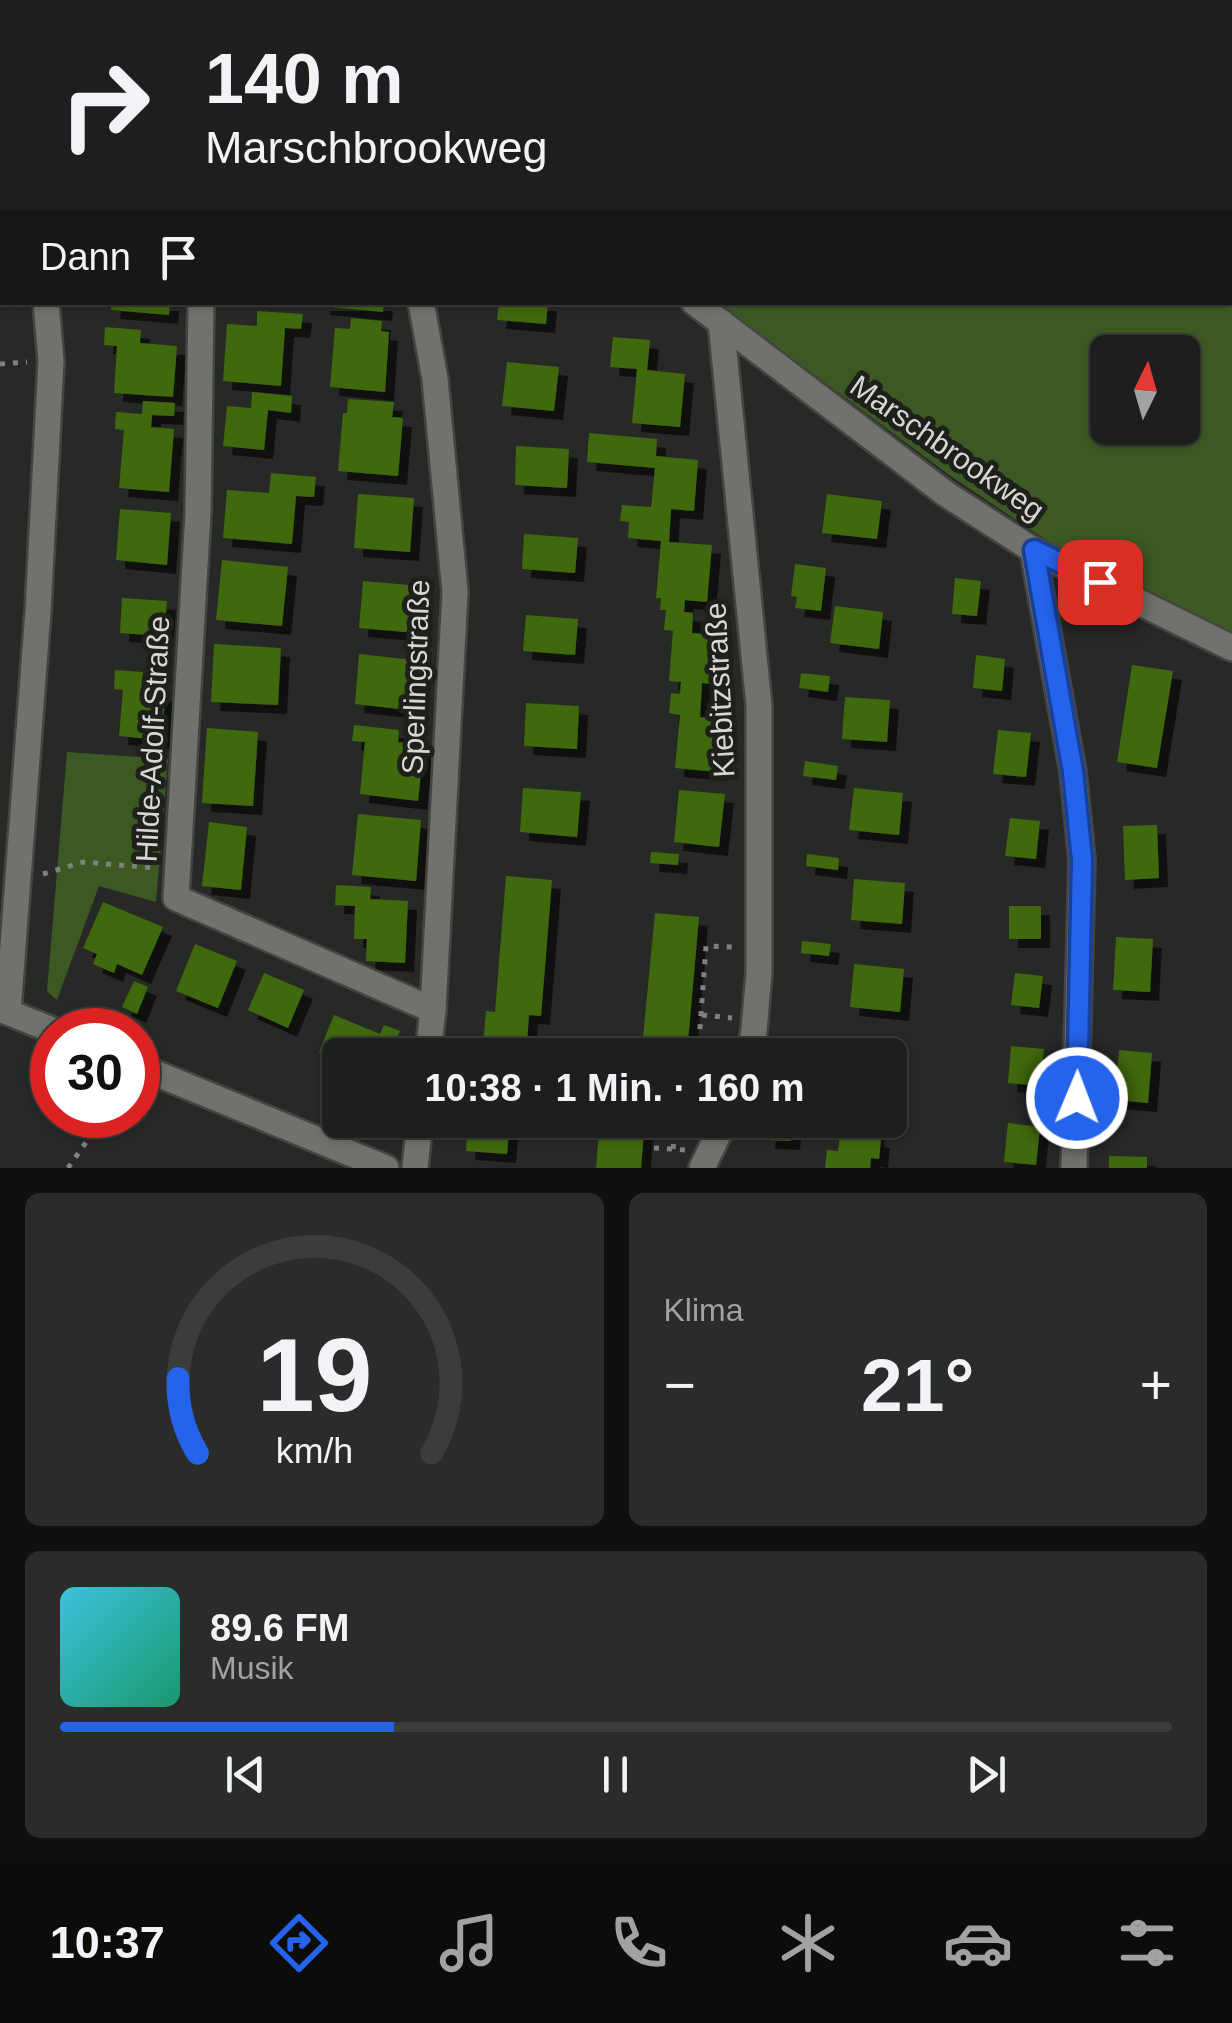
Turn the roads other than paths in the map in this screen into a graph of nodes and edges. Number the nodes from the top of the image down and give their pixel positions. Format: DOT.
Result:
graph roads {
  1 [pos="46,305"];
  2 [pos="201,305"];
  3 [pos="422,305"];
  4 [pos="698,305"];
  5 [pos="720,322"];
  6 [pos="1034,550"];
  7 [pos="1232,648"];
  8 [pos="4,1010"];
  9 [pos="433,1010"];
  10 [pos="30,1021"];
  11 [pos="430,1038"];
  12 [pos="752,1038"];
  13 [pos="160,1075"];
  14 [pos="418,1138"];
  15 [pos="716,1138"];
  16 [pos="386,1168"];
  17 [pos="414,1168"];
  18 [pos="702,1168"];
  19 [pos="1074,1168"];
  1 -- 8 [label="street"];
  2 -- 9 [label="street, Hilde-Adolf-Straße"];
  3 -- 9 [label="street, Sperlingstraße"];
  4 -- 5 [label="street, Marschbrookweg"];
  5 -- 6 [label="street, Marschbrookweg"];
  5 -- 12 [label="street, Kiebitzstraße"];
  6 -- 7 [label="street, Marschbrookweg"];
  6 -- 19 [label="street"];
  8 -- 10 [label="street"];
  9 -- 11 [label="street, Sperlingstraße"];
  13 -- 16 [label="street"];
  14 -- 17 [label="street"];
  15 -- 18 [label="street"];
}
